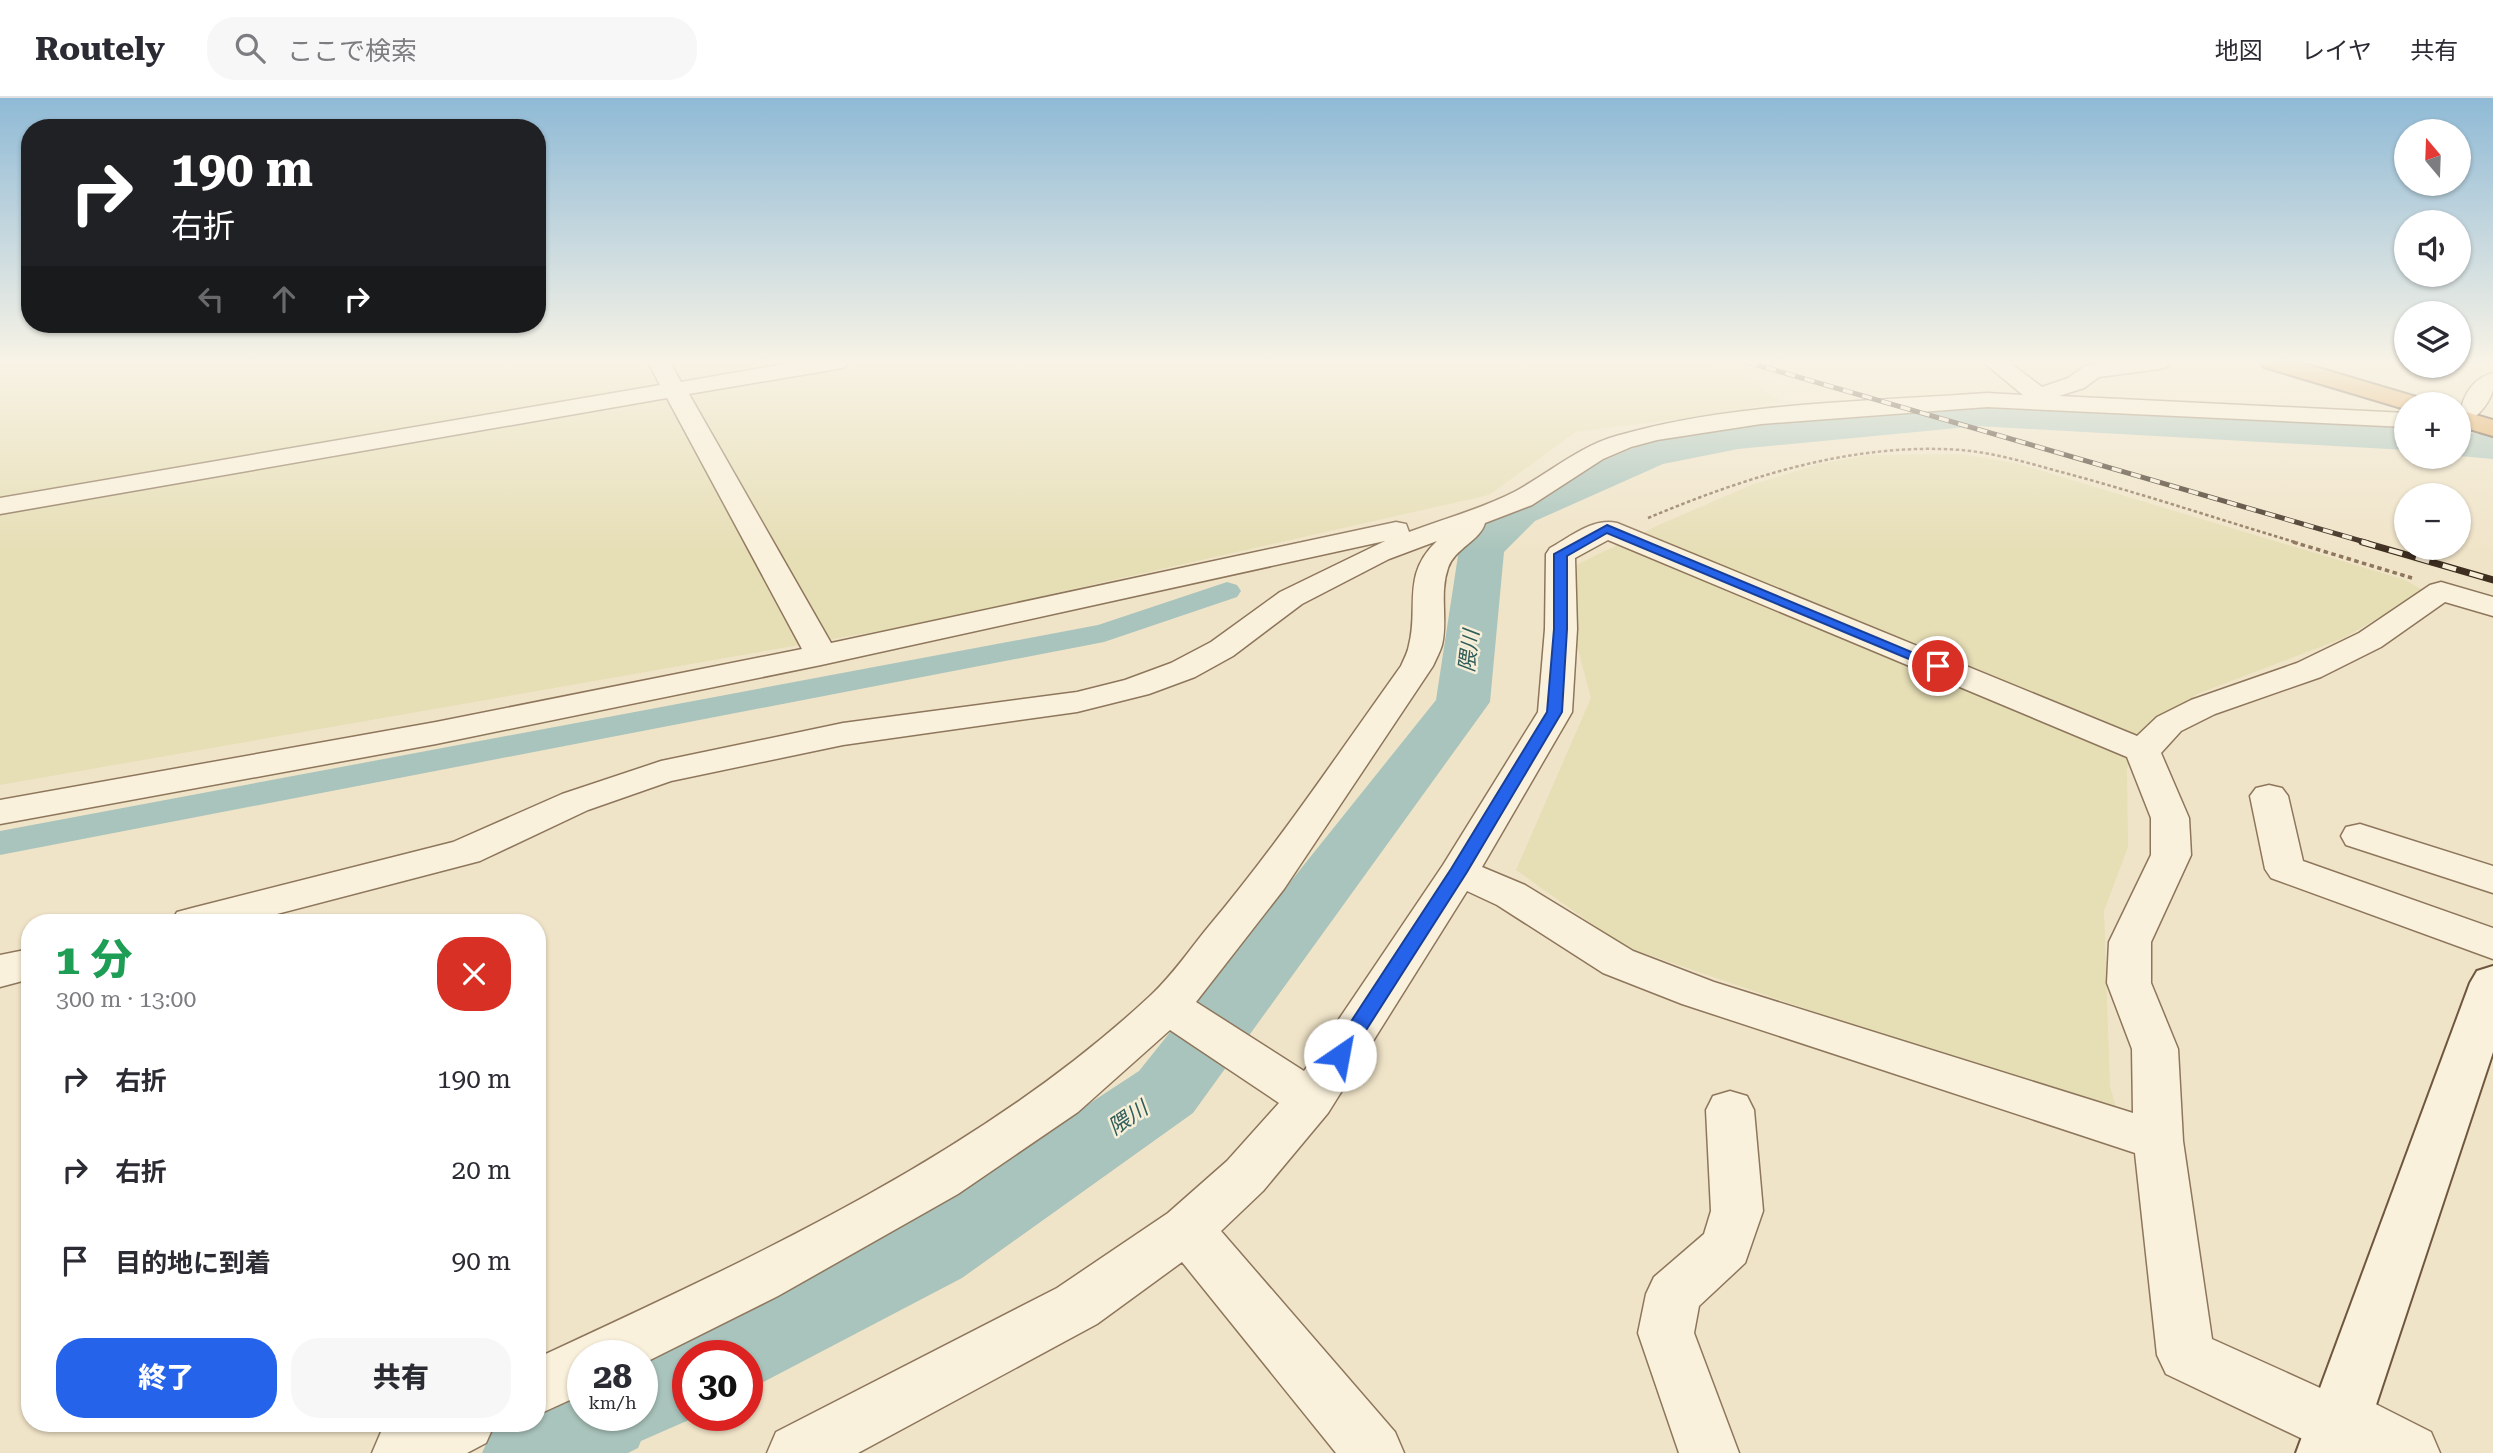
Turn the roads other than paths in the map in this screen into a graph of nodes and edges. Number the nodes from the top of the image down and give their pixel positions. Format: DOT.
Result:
graph roads {
  1 [pos="469,425"];
  2 [pos="693,425"];
  3 [pos="1707,425"];
  4 [pos="0,506"];
  5 [pos="1486,512"];
  6 [pos="2493,607"];
  7 [pos="821,656"];
  8 [pos="2143,751"];
  9 [pos="2269,796"];
  10 [pos="0,812"];
  11 [pos="2360,836"];
  12 [pos="1459,872"];
  13 [pos="2493,880"];
  14 [pos="223,914"];
  15 [pos="2493,944"];
  16 [pos="21,966"];
  17 [pos="0,971"];
  18 [pos="2493,983"];
  19 [pos="1180,1015"];
  20 [pos="1311,1100"];
  21 [pos="1730,1110"];
  22 [pos="2158,1141"];
  23 [pos="1187,1229"];
  24 [pos="634,1340"];
  25 [pos="567,1373"];
  26 [pos="546,1383"];
  27 [pos="446,1432"];
  28 [pos="2335,1432"];
  29 [pos="402,1453"];
  30 [pos="797,1453"];
  31 [pos="1374,1453"];
  32 [pos="1709,1453"];
  33 [pos="2410,1453"];
  1 -- 4 [label="street"];
  2 -- 7 [label="street"];
  3 -- 5 [label="street"];
  5 -- 7 [label="street"];
  5 -- 14 [label="street"];
  5 -- 19 [label="street"];
  6 -- 8 [label="street"];
  7 -- 10 [label="street"];
  8 -- 12 [label="street"];
  8 -- 22 [label="street"];
  9 -- 15 [label="street"];
  11 -- 13 [label="street"];
  12 -- 20 [label="street"];
  12 -- 22 [label="street"];
  16 -- 17 [label="street"];
  18 -- 28 [label="street"];
  19 -- 20 [label="street"];
  19 -- 24 [label="street"];
  20 -- 23 [label="street"];
  21 -- 32 [label="street"];
  22 -- 28 [label="street"];
  23 -- 30 [label="street"];
  23 -- 31 [label="street"];
  25 -- 26 [label="street"];
  27 -- 29 [label="street"];
  28 -- 33 [label="street"];
}
